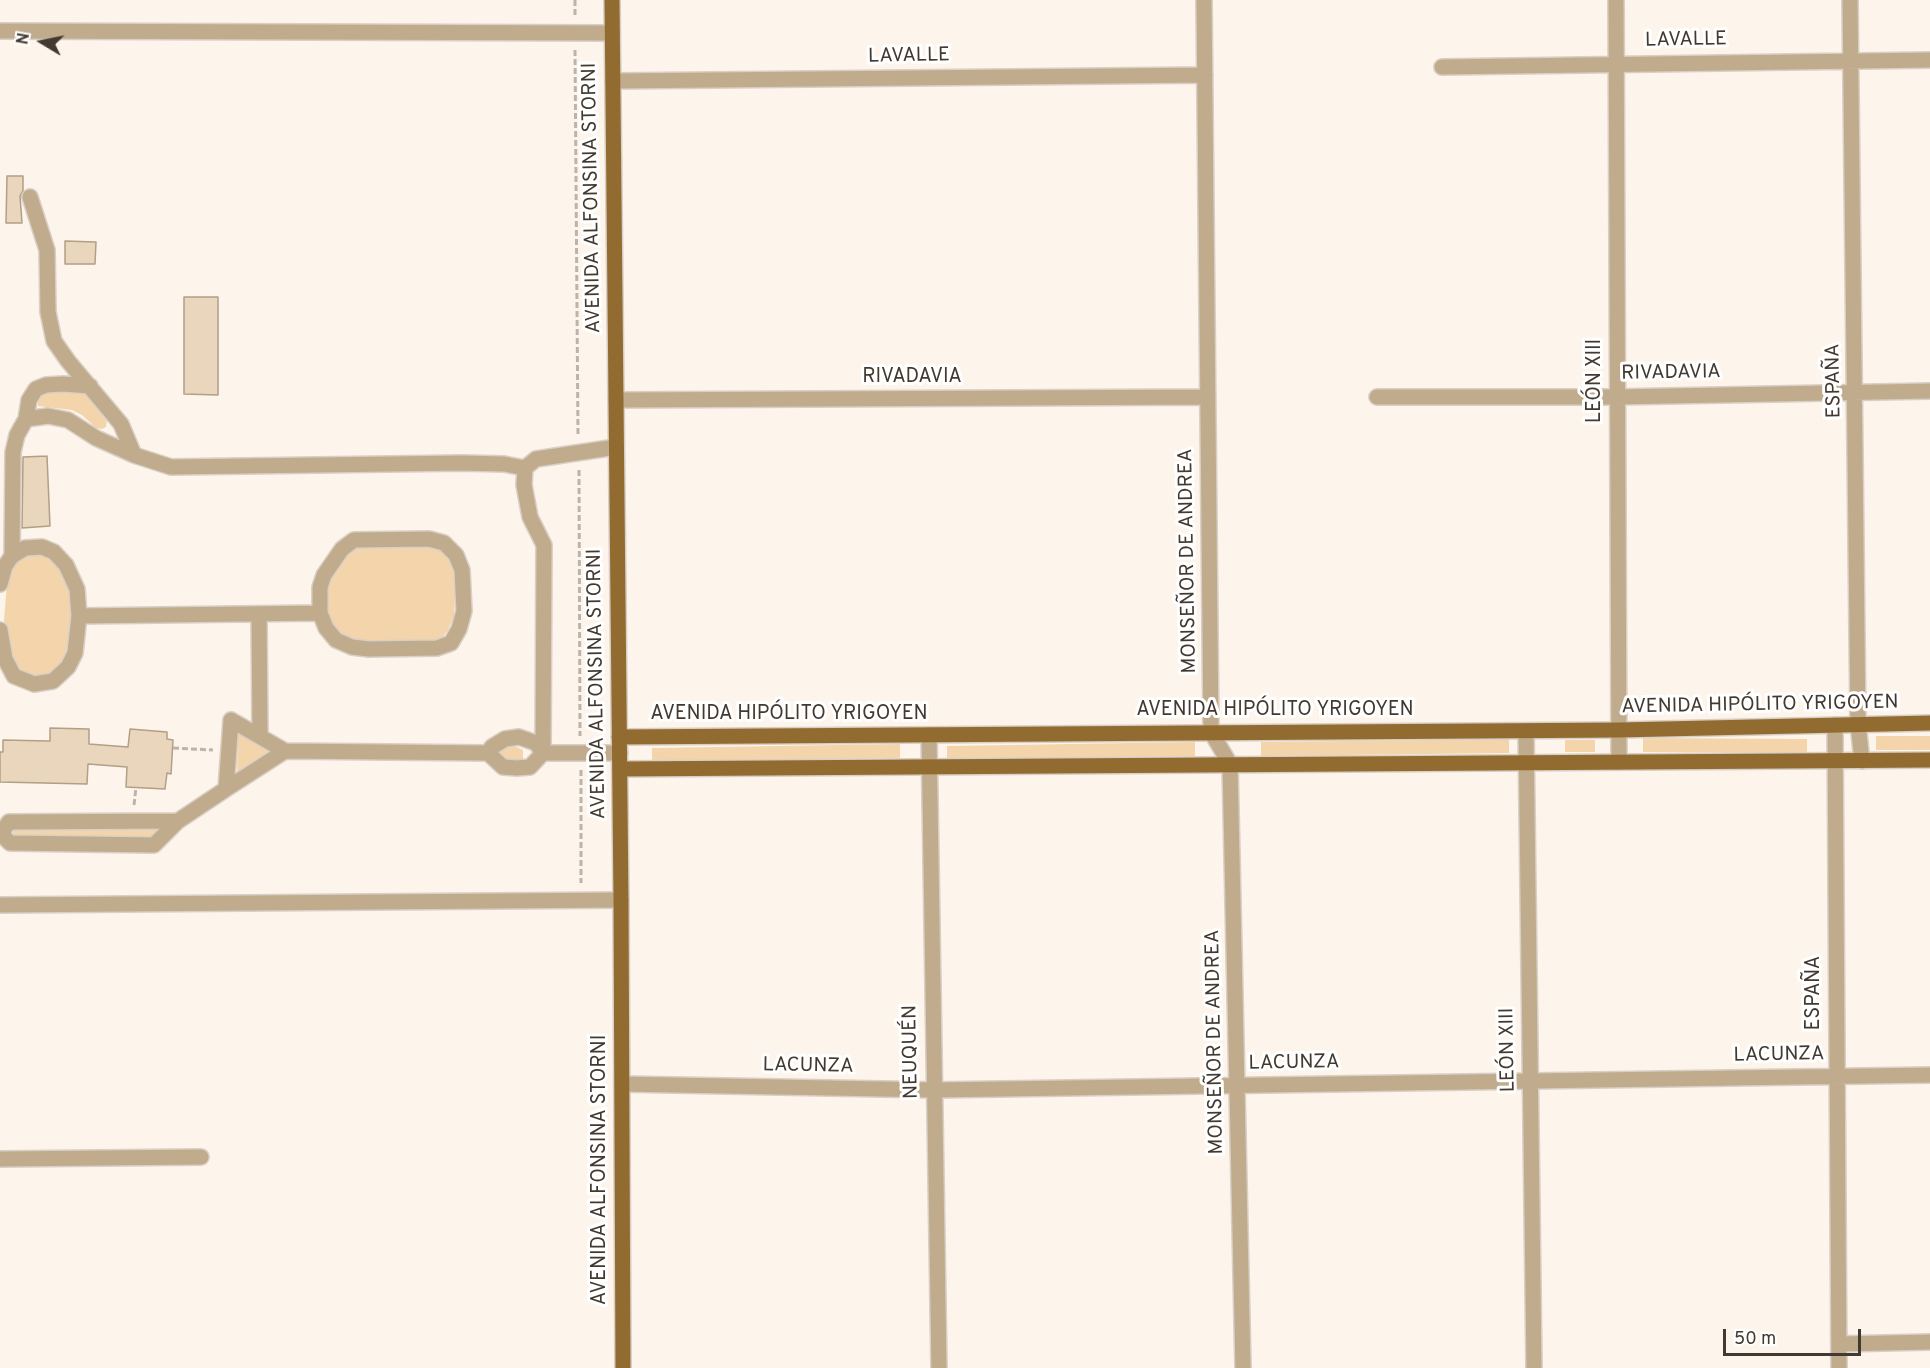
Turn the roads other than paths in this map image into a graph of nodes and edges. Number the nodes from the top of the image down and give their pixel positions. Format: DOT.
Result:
graph roads {
  1 [pos="612,0"];
  2 [pos="1204,0"];
  3 [pos="1616,0"];
  4 [pos="1850,0"];
  5 [pos="0,31"];
  6 [pos="612,33"];
  7 [pos="1852,60"];
  8 [pos="1930,60"];
  9 [pos="1616,63"];
  10 [pos="1442,67"];
  11 [pos="1206,75"];
  12 [pos="613,81"];
  13 [pos="30,197"];
  14 [pos="90,386"];
  15 [pos="1930,391"];
  16 [pos="1856,392"];
  17 [pos="1208,397"];
  18 [pos="1377,397"];
  19 [pos="1617,397"];
  20 [pos="616,400"];
  21 [pos="26,419"];
  22 [pos="616,447"];
  23 [pos="134,455"];
  24 [pos="525,468"];
  25 [pos="12,556"];
  26 [pos="0,584"];
  27 [pos="320,613"];
  28 [pos="259,614"];
  29 [pos="78,616"];
  30 [pos="0,630"];
  31 [pos="1930,723"];
  32 [pos="1858,724"];
  33 [pos="1835,725"];
  34 [pos="1619,730"];
  35 [pos="1526,731"];
  36 [pos="1211,732"];
  37 [pos="929,735"];
  38 [pos="260,736"];
  39 [pos="619,736"];
  40 [pos="285,751"];
  41 [pos="488,753"];
  42 [pos="543,753"];
  43 [pos="620,753"];
  44 [pos="1930,760"];
  45 [pos="1835,761"];
  46 [pos="1863,761"];
  47 [pos="1619,762"];
  48 [pos="1526,763"];
  49 [pos="1230,764"];
  50 [pos="930,767"];
  51 [pos="620,769"];
  52 [pos="226,789"];
  53 [pos="178,821"];
  54 [pos="621,900"];
  55 [pos="0,906"];
  56 [pos="1930,1075"];
  57 [pos="1836,1076"];
  58 [pos="1530,1081"];
  59 [pos="622,1084"];
  60 [pos="1238,1085"];
  61 [pos="934,1090"];
  62 [pos="201,1157"];
  63 [pos="0,1159"];
  64 [pos="1930,1342"];
  65 [pos="1839,1344"];
  66 [pos="623,1368"];
  67 [pos="939,1368"];
  68 [pos="1243,1368"];
  69 [pos="1534,1368"];
  70 [pos="1839,1368"];
  1 -- 6 [label="main road, AVENIDA ALFONSINA STORNI"];
  2 -- 11 [label="street, MONSEÑOR DE ANDREA"];
  3 -- 9 [label="street, LEÓN XIII"];
  4 -- 7 [label="street, ESPAÑA"];
  5 -- 6 [label="street"];
  6 -- 12 [label="main road, AVENIDA ALFONSINA STORNI"];
  7 -- 8 [label="street, LAVALLE"];
  7 -- 9 [label="street, LAVALLE"];
  7 -- 16 [label="street, ESPAÑA"];
  9 -- 10 [label="street, LAVALLE"];
  9 -- 19 [label="street, LEÓN XIII"];
  11 -- 12 [label="street, LAVALLE"];
  11 -- 17 [label="street, MONSEÑOR DE ANDREA"];
  12 -- 20 [label="main road, AVENIDA ALFONSINA STORNI"];
  13 -- 14 [label="street"];
  14 -- 21 [label="street"];
  14 -- 23 [label="street"];
  15 -- 16 [label="street, RIVADAVIA"];
  16 -- 19 [label="street, RIVADAVIA"];
  16 -- 32 [label="street, ESPAÑA"];
  17 -- 20 [label="street, RIVADAVIA"];
  17 -- 36 [label="street, MONSEÑOR DE ANDREA"];
  18 -- 19 [label="street, RIVADAVIA"];
  19 -- 34 [label="street, LEÓN XIII"];
  20 -- 22 [label="main road, AVENIDA ALFONSINA STORNI"];
  21 -- 23 [label="street"];
  21 -- 25 [label="street"];
  22 -- 24 [label="street"];
  22 -- 39 [label="main road, AVENIDA ALFONSINA STORNI"];
  23 -- 24 [label="street"];
  24 -- 42 [label="street"];
  25 -- 26 [label="street"];
  25 -- 29 [label="street"];
  27 -- 27 [label="street"];
  27 -- 28 [label="street"];
  28 -- 29 [label="street"];
  28 -- 38 [label="street"];
  29 -- 30 [label="street"];
  31 -- 32 [label="main road, AVENIDA HIPÓLITO YRIGOYEN"];
  32 -- 33 [label="main road, AVENIDA HIPÓLITO YRIGOYEN"];
  32 -- 46 [label="street, ESPAÑA"];
  33 -- 34 [label="main road, AVENIDA HIPÓLITO YRIGOYEN"];
  33 -- 45 [label="street, ESPAÑA"];
  34 -- 35 [label="main road, AVENIDA HIPÓLITO YRIGOYEN"];
  34 -- 47 [label="street, LEÓN XIII"];
  35 -- 36 [label="main road, AVENIDA HIPÓLITO YRIGOYEN"];
  35 -- 48 [label="street, LEÓN XIII"];
  36 -- 37 [label="main road, AVENIDA HIPÓLITO YRIGOYEN"];
  36 -- 49 [label="street, MONSEÑOR DE ANDREA"];
  37 -- 39 [label="main road, AVENIDA HIPÓLITO YRIGOYEN"];
  37 -- 50 [label="street, NEUQUÉN"];
  38 -- 40 [label="street"];
  38 -- 52 [label="street"];
  39 -- 43 [label="main road, AVENIDA ALFONSINA STORNI"];
  40 -- 41 [label="street"];
  40 -- 52 [label="street"];
  41 -- 42 [label="street"];
  41 -- 42 [label="street"];
  42 -- 43 [label="street"];
  43 -- 51 [label="main road, AVENIDA ALFONSINA STORNI"];
  44 -- 46 [label="main road"];
  45 -- 46 [label="main road"];
  45 -- 47 [label="main road"];
  45 -- 57 [label="street, ESPAÑA"];
  47 -- 48 [label="main road"];
  48 -- 49 [label="main road"];
  48 -- 58 [label="street, LEÓN XIII"];
  49 -- 50 [label="main road"];
  49 -- 60 [label="street, MONSEÑOR DE ANDREA"];
  50 -- 51 [label="main road"];
  50 -- 61 [label="street, NEUQUÉN"];
  51 -- 54 [label="main road, AVENIDA ALFONSINA STORNI"];
  52 -- 53 [label="street"];
  53 -- 53 [label="street"];
  54 -- 55 [label="street"];
  54 -- 59 [label="main road, AVENIDA ALFONSINA STORNI"];
  56 -- 57 [label="street, LACUNZA"];
  57 -- 58 [label="street, LACUNZA"];
  57 -- 65 [label="street, ESPAÑA"];
  58 -- 60 [label="street, LACUNZA"];
  58 -- 69 [label="street, LEÓN XIII"];
  59 -- 61 [label="street, LACUNZA"];
  59 -- 66 [label="main road, AVENIDA ALFONSINA STORNI"];
  60 -- 61 [label="street, LACUNZA"];
  60 -- 68 [label="street, MONSEÑOR DE ANDREA"];
  61 -- 67 [label="street, NEUQUÉN"];
  62 -- 63 [label="street"];
  64 -- 65 [label="street"];
  65 -- 70 [label="street, ESPAÑA"];
}
